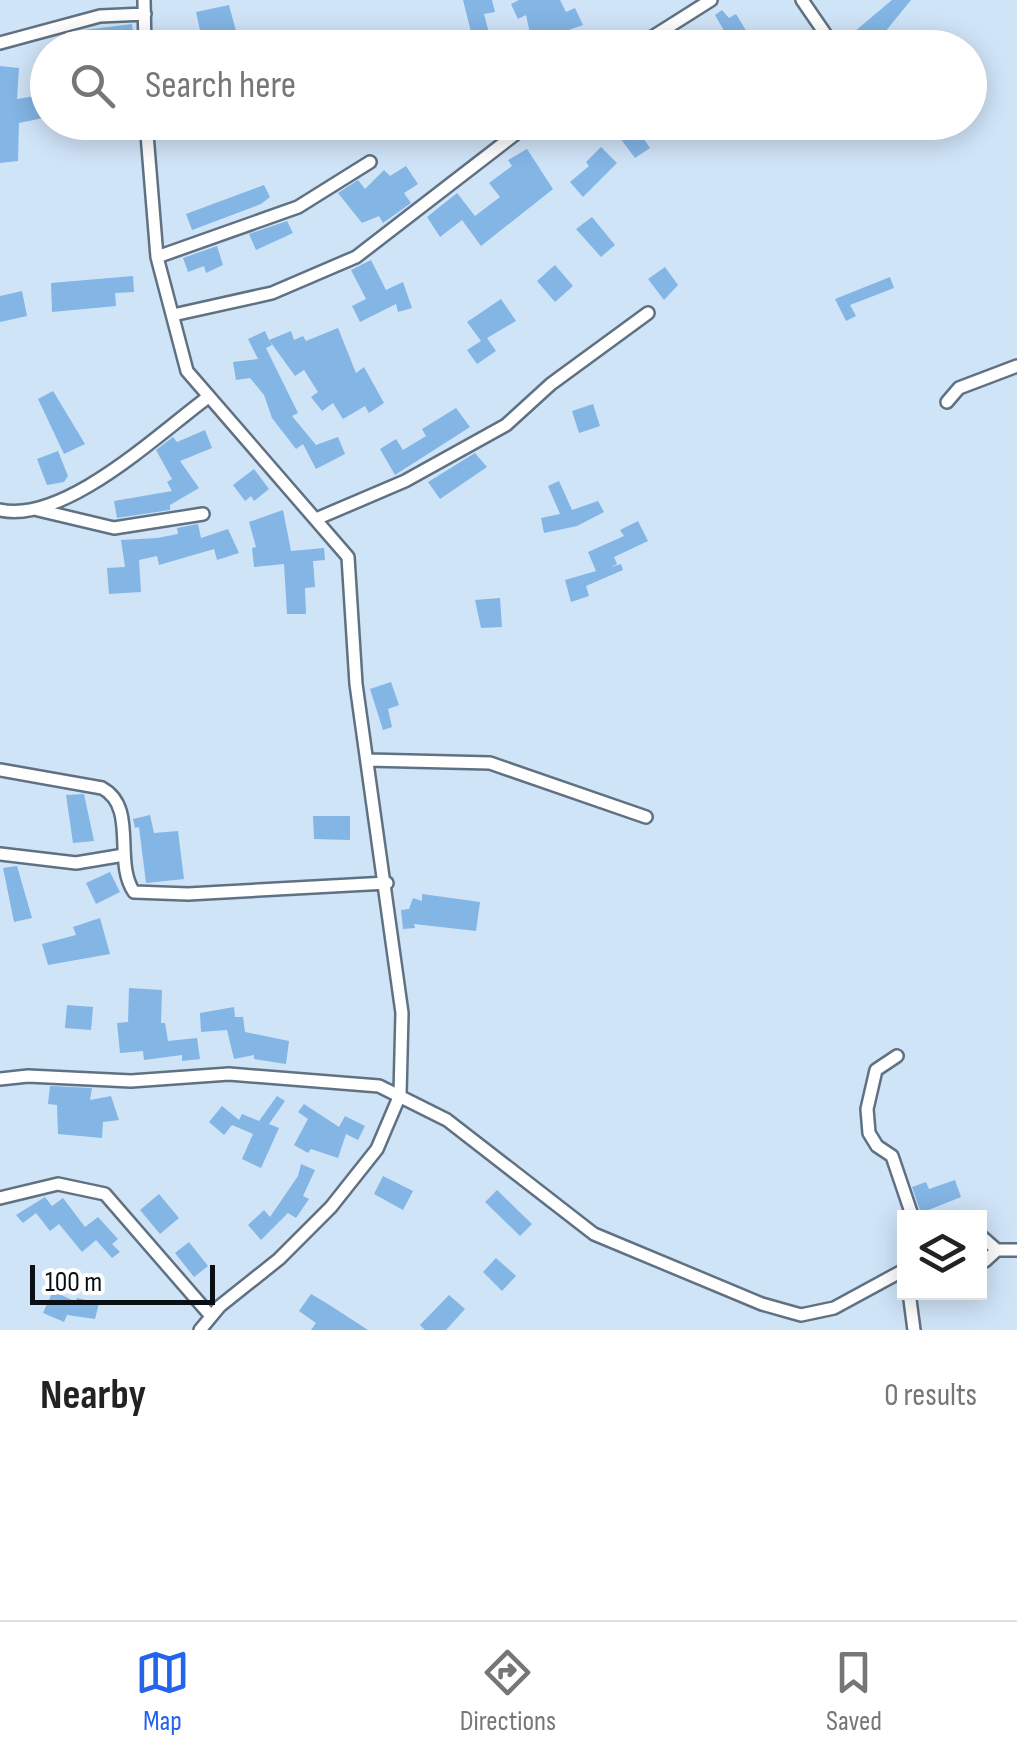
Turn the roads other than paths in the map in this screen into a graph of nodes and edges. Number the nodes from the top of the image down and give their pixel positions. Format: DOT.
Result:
graph roads {
  1 [pos="711,0"];
  2 [pos="802,0"];
  3 [pos="144,7"];
  4 [pos="48,30"];
  5 [pos="664,30"];
  6 [pos="823,30"];
  7 [pos="30,35"];
  8 [pos="0,43"];
  9 [pos="147,140"];
  10 [pos="509,140"];
  11 [pos="370,162"];
  12 [pos="157,257"];
  13 [pos="648,313"];
  14 [pos="173,315"];
  15 [pos="1017,366"];
  16 [pos="208,398"];
  17 [pos="948,402"];
  18 [pos="0,510"];
  19 [pos="38,510"];
  20 [pos="203,514"];
  21 [pos="316,519"];
  22 [pos="368,760"];
  23 [pos="0,770"];
  24 [pos="646,817"];
  25 [pos="0,854"];
  26 [pos="124,855"];
  27 [pos="387,883"];
  28 [pos="897,1056"];
  29 [pos="0,1080"];
  30 [pos="400,1095"];
  31 [pos="0,1198"];
  32 [pos="911,1210"];
  33 [pos="987,1241"];
  34 [pos="997,1250"];
  35 [pos="1017,1250"];
  36 [pos="987,1254"];
  37 [pos="897,1274"];
  38 [pos="910,1300"];
  39 [pos="210,1316"];
  40 [pos="200,1330"];
  41 [pos="914,1330"];
  1 -- 5 [label="street"];
  2 -- 6 [label="street"];
  3 -- 4 [label="street"];
  7 -- 8 [label="street"];
  9 -- 12 [label="street"];
  10 -- 14 [label="street"];
  11 -- 12 [label="street"];
  12 -- 14 [label="street"];
  13 -- 21 [label="street"];
  14 -- 16 [label="street"];
  15 -- 17 [label="street"];
  16 -- 19 [label="street"];
  16 -- 21 [label="street"];
  18 -- 19 [label="street"];
  19 -- 20 [label="street"];
  21 -- 22 [label="street"];
  22 -- 24 [label="street"];
  22 -- 27 [label="street"];
  23 -- 26 [label="street"];
  25 -- 26 [label="street"];
  26 -- 27 [label="street"];
  27 -- 30 [label="street"];
  28 -- 32 [label="street"];
  29 -- 30 [label="street"];
  30 -- 37 [label="street"];
  30 -- 39 [label="street"];
  31 -- 39 [label="street"];
  33 -- 34 [label="street"];
  34 -- 35 [label="street"];
  34 -- 36 [label="street"];
  38 -- 41 [label="street"];
  39 -- 40 [label="street"];
}
